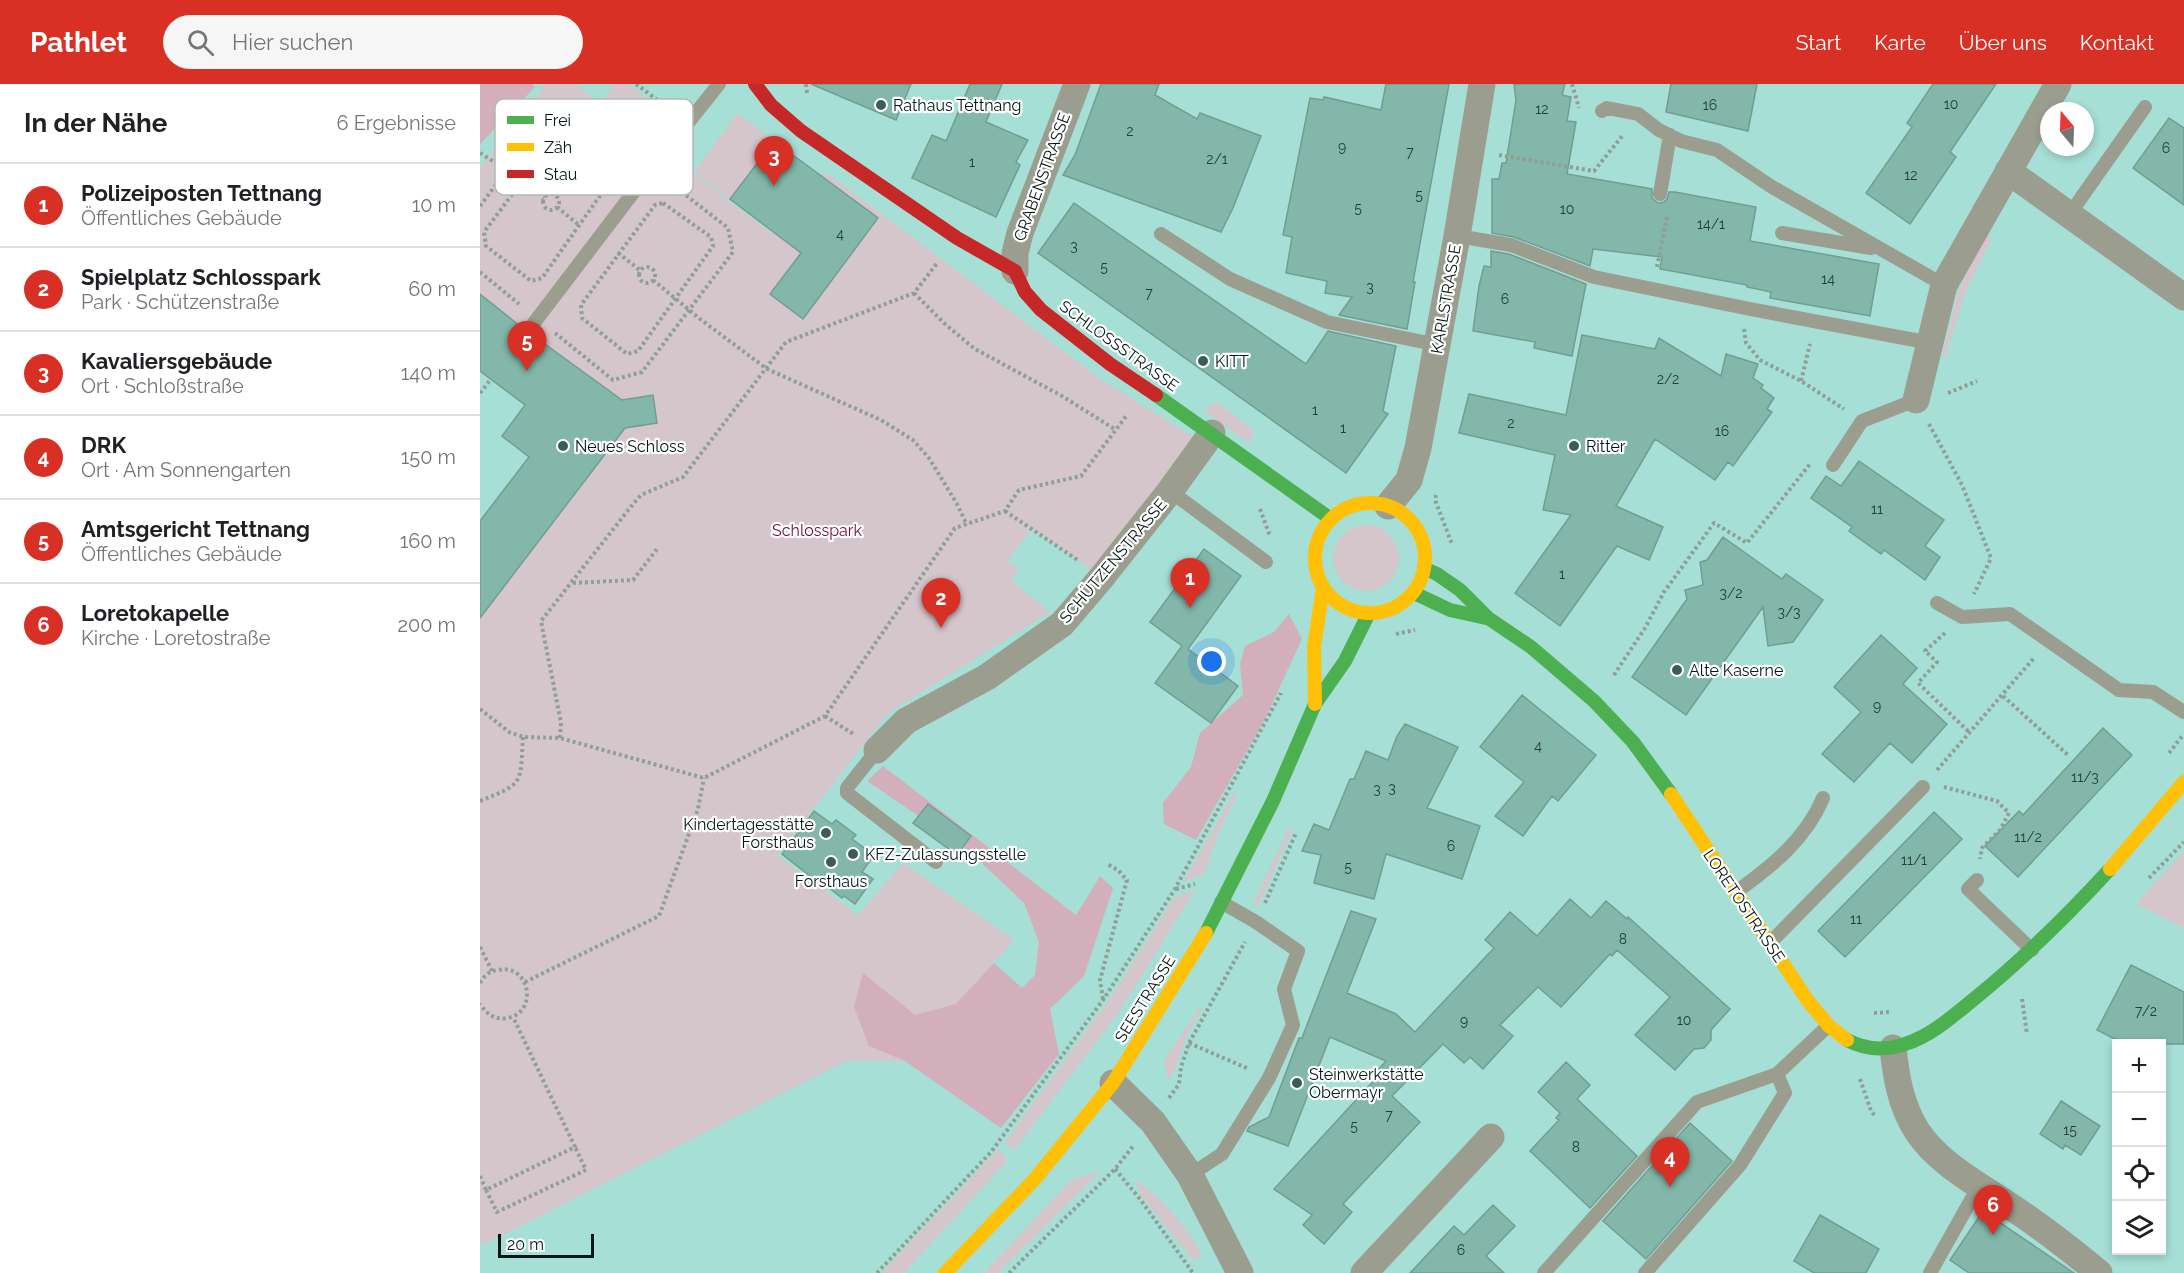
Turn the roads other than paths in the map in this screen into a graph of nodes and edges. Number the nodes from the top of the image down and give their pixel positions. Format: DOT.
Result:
graph roads {
  1 [pos="719,84"];
  2 [pos="755,84"];
  3 [pos="1482,84"];
  4 [pos="2058,84"];
  5 [pos="1070,86"];
  6 [pos="2145,107"];
  7 [pos="1602,111"];
  8 [pos="693,118"];
  9 [pos="1664,132"];
  10 [pos="2008,171"];
  11 [pos="1660,194"];
  12 [pos="631,195"];
  13 [pos="2070,215"];
  14 [pos="1782,233"];
  15 [pos="1161,234"];
  16 [pos="1458,236"];
  17 [pos="1881,250"];
  18 [pos="1015,271"];
  19 [pos="1944,285"];
  20 [pos="2184,297"];
  21 [pos="527,332"];
  22 [pos="1931,343"];
  23 [pos="1438,345"];
  24 [pos="1916,399"];
  25 [pos="1212,433"];
  26 [pos="1833,465"];
  27 [pos="1170,491"];
  28 [pos="1388,506"];
  29 [pos="1331,519"];
  30 [pos="1266,562"];
  31 [pos="1424,568"];
  32 [pos="1323,588"];
  33 [pos="1414,593"];
  34 [pos="1937,603"];
  35 [pos="1370,613"];
  36 [pos="1488,618"];
  37 [pos="1315,704"];
  38 [pos="2184,712"];
  39 [pos="877,750"];
  40 [pos="2184,782"];
  41 [pos="1924,785"];
  42 [pos="1823,798"];
  43 [pos="936,862"];
  44 [pos="1977,880"];
  45 [pos="1735,892"];
  46 [pos="1221,903"];
  47 [pos="1769,944"];
  48 [pos="2032,950"];
  49 [pos="1828,1026"];
  50 [pos="1893,1048"];
  51 [pos="1777,1074"];
  52 [pos="1113,1083"];
  53 [pos="1491,1137"];
  54 [pos="1190,1175"];
  55 [pos="1980,1187"];
  56 [pos="1234,1270"];
  57 [pos="945,1273"];
  58 [pos="1364,1273"];
  59 [pos="1544,1273"];
  60 [pos="1646,1273"];
  61 [pos="1930,1273"];
  62 [pos="2099,1273"];
  1 -- 8 [label="lane"];
  2 -- 18 [label="main road"];
  3 -- 16 [label="street, KARLSTRASSE"];
  4 -- 10 [label="street"];
  5 -- 18 [label="street, GRABENSTRASSE"];
  6 -- 13 [label="lane"];
  7 -- 9 [label="lane"];
  9 -- 11 [label="lane"];
  9 -- 17 [label="lane"];
  10 -- 13 [label="street"];
  10 -- 19 [label="street"];
  12 -- 21 [label="lane"];
  13 -- 20 [label="street"];
  14 -- 17 [label="lane"];
  15 -- 23 [label="lane"];
  16 -- 22 [label="lane"];
  16 -- 23 [label="street, KARLSTRASSE"];
  17 -- 19 [label="lane"];
  18 -- 25 [label="main road, SCHLOSSSTRASSE"];
  19 -- 22 [label="street"];
  22 -- 24 [label="street"];
  23 -- 28 [label="street, KARLSTRASSE"];
  24 -- 26 [label="lane"];
  25 -- 27 [label="street, SCHÜTZENSTRASSE"];
  25 -- 29 [label="main road, SCHLOSSSTRASSE"];
  27 -- 30 [label="lane"];
  27 -- 39 [label="street, SCHÜTZENSTRASSE"];
  28 -- 29 [label="main road"];
  28 -- 31 [label="main road"];
  29 -- 32 [label="main road"];
  31 -- 33 [label="main road"];
  31 -- 36 [label="main road, LORETOSTRASSE"];
  32 -- 35 [label="main road"];
  32 -- 37 [label="main road, SEESTRASSE"];
  33 -- 35 [label="main road"];
  33 -- 36 [label="main road, LORETOSTRASSE"];
  34 -- 38 [label="lane"];
  35 -- 37 [label="main road, SEESTRASSE"];
  36 -- 45 [label="main road, LORETOSTRASSE"];
  37 -- 46 [label="main road, SEESTRASSE"];
  39 -- 43 [label="lane"];
  40 -- 48 [label="main road"];
  41 -- 47 [label="lane"];
  42 -- 45 [label="lane"];
  44 -- 48 [label="lane"];
  45 -- 47 [label="main road, LORETOSTRASSE"];
  46 -- 52 [label="main road, SEESTRASSE"];
  46 -- 54 [label="lane"];
  47 -- 49 [label="main road, LORETOSTRASSE"];
  48 -- 50 [label="main road"];
  49 -- 50 [label="main road, LORETOSTRASSE"];
  49 -- 51 [label="lane"];
  50 -- 55 [label="street"];
  51 -- 59 [label="lane"];
  51 -- 60 [label="lane"];
  52 -- 54 [label="street"];
  52 -- 57 [label="main road, SEESTRASSE"];
  53 -- 58 [label="street"];
  54 -- 56 [label="street"];
  55 -- 61 [label="lane"];
  55 -- 62 [label="street"];
}
